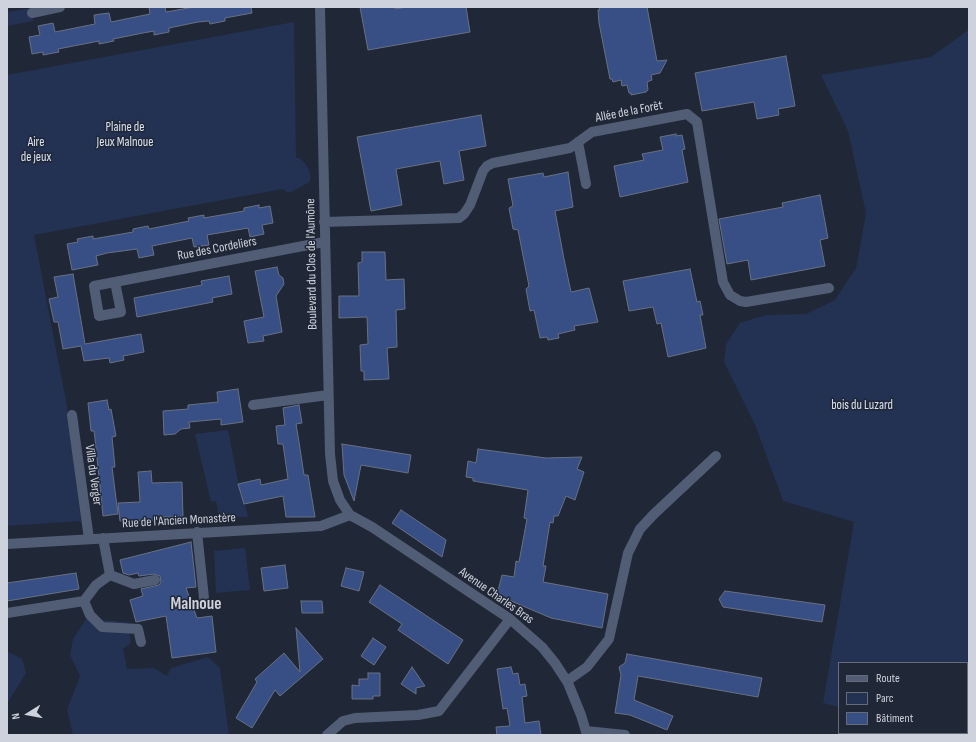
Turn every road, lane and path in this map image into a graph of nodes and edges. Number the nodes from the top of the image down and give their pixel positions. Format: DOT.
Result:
graph roads {
  1 [pos="60,7"];
  2 [pos="320,7"];
  3 [pos="32,13"];
  4 [pos="578,142"];
  5 [pos="586,184"];
  6 [pos="324,222"];
  7 [pos="324,242"];
  8 [pos="115,282"];
  9 [pos="829,288"];
  10 [pos="328,395"];
  11 [pos="253,405"];
  12 [pos="72,414"];
  13 [pos="716,456"];
  14 [pos="350,516"];
  15 [pos="197,532"];
  16 [pos="89,538"];
  17 [pos="103,538"];
  18 [pos="7,544"];
  19 [pos="110,575"];
  20 [pos="155,580"];
  21 [pos="204,598"];
  22 [pos="84,601"];
  23 [pos="7,613"];
  24 [pos="510,619"];
  25 [pos="141,642"];
  26 [pos="567,681"];
  27 [pos="586,733"];
  28 [pos="327,735"];
  29 [pos="626,735"];
  1 -- 3 [label="street"];
  2 -- 6 [label="street, Boulevard du Clos de l'Aumône"];
  4 -- 5 [label="street"];
  4 -- 6 [label="street, Allée de la Forêt"];
  4 -- 9 [label="street, Allée de la Forêt"];
  6 -- 7 [label="street, Boulevard du Clos de l'Aumône"];
  7 -- 8 [label="street, Rue des Cordeliers"];
  7 -- 10 [label="street, Boulevard du Clos de l'Aumône"];
  10 -- 11 [label="street"];
  10 -- 14 [label="street, Boulevard du Clos de l'Aumône"];
  12 -- 16 [label="street, Villa du Verger"];
  13 -- 26 [label="street"];
  14 -- 15 [label="street, Rue de l'Ancien Monastère"];
  14 -- 24 [label="street, Avenue Charles Bras"];
  15 -- 17 [label="street, Rue de l'Ancien Monastère"];
  15 -- 21 [label="street"];
  16 -- 17 [label="street, Rue de l'Ancien Monastère"];
  16 -- 18 [label="street, Rue de l'Ancien Monastère"];
  17 -- 19 [label="street"];
  19 -- 20 [label="street"];
  19 -- 22 [label="street"];
  22 -- 23 [label="street"];
  22 -- 25 [label="street"];
  24 -- 26 [label="street, Avenue Charles Bras"];
  24 -- 28 [label="street"];
  26 -- 27 [label="street, Avenue Charles Bras"];
  27 -- 29 [label="street"];
}
